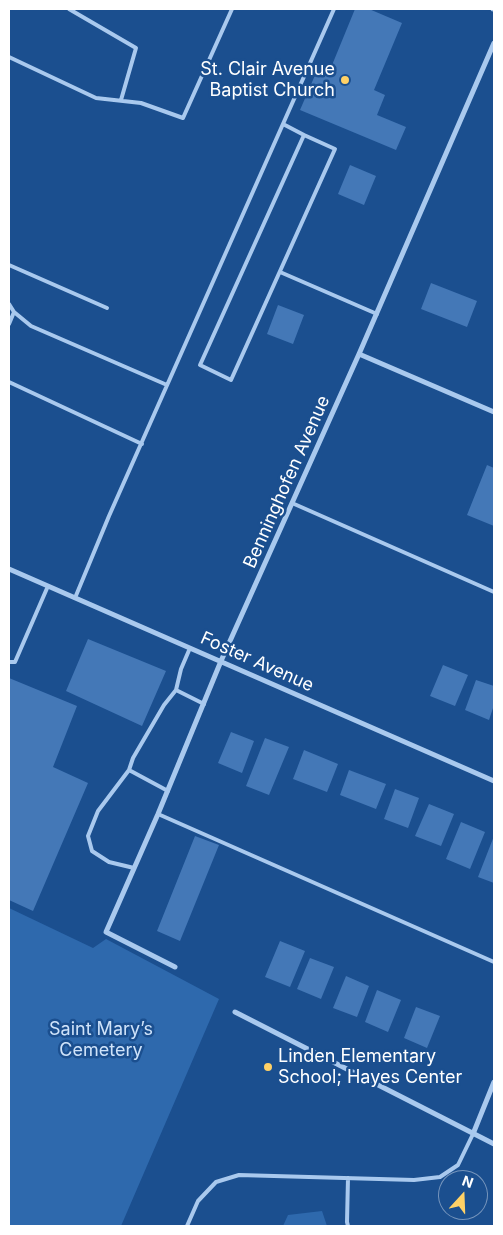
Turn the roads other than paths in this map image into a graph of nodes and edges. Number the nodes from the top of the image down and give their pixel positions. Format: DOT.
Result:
graph roads {
  1 [pos="69,9"];
  2 [pos="232,9"];
  3 [pos="334,9"];
  4 [pos="494,43"];
  5 [pos="9,57"];
  6 [pos="121,100"];
  7 [pos="283,124"];
  8 [pos="304,135"];
  9 [pos="9,265"];
  10 [pos="280,272"];
  11 [pos="9,304"];
  12 [pos="107,308"];
  13 [pos="14,312"];
  14 [pos="377,314"];
  15 [pos="9,324"];
  16 [pos="359,354"];
  17 [pos="9,382"];
  18 [pos="168,385"];
  19 [pos="494,412"];
  20 [pos="142,444"];
  21 [pos="292,503"];
  22 [pos="9,569"];
  23 [pos="48,586"];
  24 [pos="494,592"];
  25 [pos="75,598"];
  26 [pos="190,648"];
  27 [pos="222,661"];
  28 [pos="9,662"];
  29 [pos="176,690"];
  30 [pos="204,704"];
  31 [pos="129,770"];
  32 [pos="494,781"];
  33 [pos="168,791"];
  34 [pos="158,814"];
  35 [pos="134,868"];
  36 [pos="494,962"];
  37 [pos="175,967"];
  38 [pos="235,1012"];
  39 [pos="494,1082"];
  40 [pos="473,1134"];
  41 [pos="494,1144"];
  42 [pos="348,1178"];
  43 [pos="187,1226"];
  44 [pos="348,1226"];
  1 -- 6 [label="lane"];
  2 -- 6 [label="lane"];
  3 -- 7 [label="lane"];
  4 -- 14 [label="street, Benninghofen Avenue"];
  5 -- 6 [label="lane"];
  7 -- 8 [label="lane"];
  7 -- 18 [label="lane"];
  8 -- 10 [label="lane"];
  8 -- 10 [label="lane"];
  9 -- 12 [label="lane"];
  10 -- 14 [label="lane"];
  11 -- 13 [label="lane"];
  13 -- 15 [label="lane"];
  13 -- 18 [label="lane"];
  14 -- 16 [label="street, Benninghofen Avenue"];
  16 -- 19 [label="street"];
  16 -- 21 [label="street, Benninghofen Avenue"];
  17 -- 20 [label="lane"];
  18 -- 20 [label="lane"];
  20 -- 25 [label="lane"];
  21 -- 24 [label="lane"];
  21 -- 27 [label="street, Benninghofen Avenue"];
  22 -- 23 [label="street, Foster Avenue"];
  23 -- 25 [label="street, Foster Avenue"];
  23 -- 28 [label="lane"];
  25 -- 26 [label="street, Foster Avenue"];
  26 -- 27 [label="street, Foster Avenue"];
  26 -- 29 [label="lane"];
  27 -- 30 [label="street, Benninghofen Avenue"];
  27 -- 32 [label="street, Foster Avenue"];
  29 -- 30 [label="lane"];
  29 -- 31 [label="lane"];
  30 -- 33 [label="street, Benninghofen Avenue"];
  31 -- 33 [label="lane"];
  31 -- 35 [label="lane"];
  33 -- 34 [label="street, Benninghofen Avenue"];
  34 -- 35 [label="street, Benninghofen Avenue"];
  34 -- 36 [label="lane"];
  35 -- 37 [label="street, Benninghofen Avenue"];
  38 -- 40 [label="street"];
  39 -- 40 [label="street"];
  40 -- 41 [label="street"];
  40 -- 42 [label="lane"];
  42 -- 43 [label="lane"];
  42 -- 44 [label="lane"];
}
